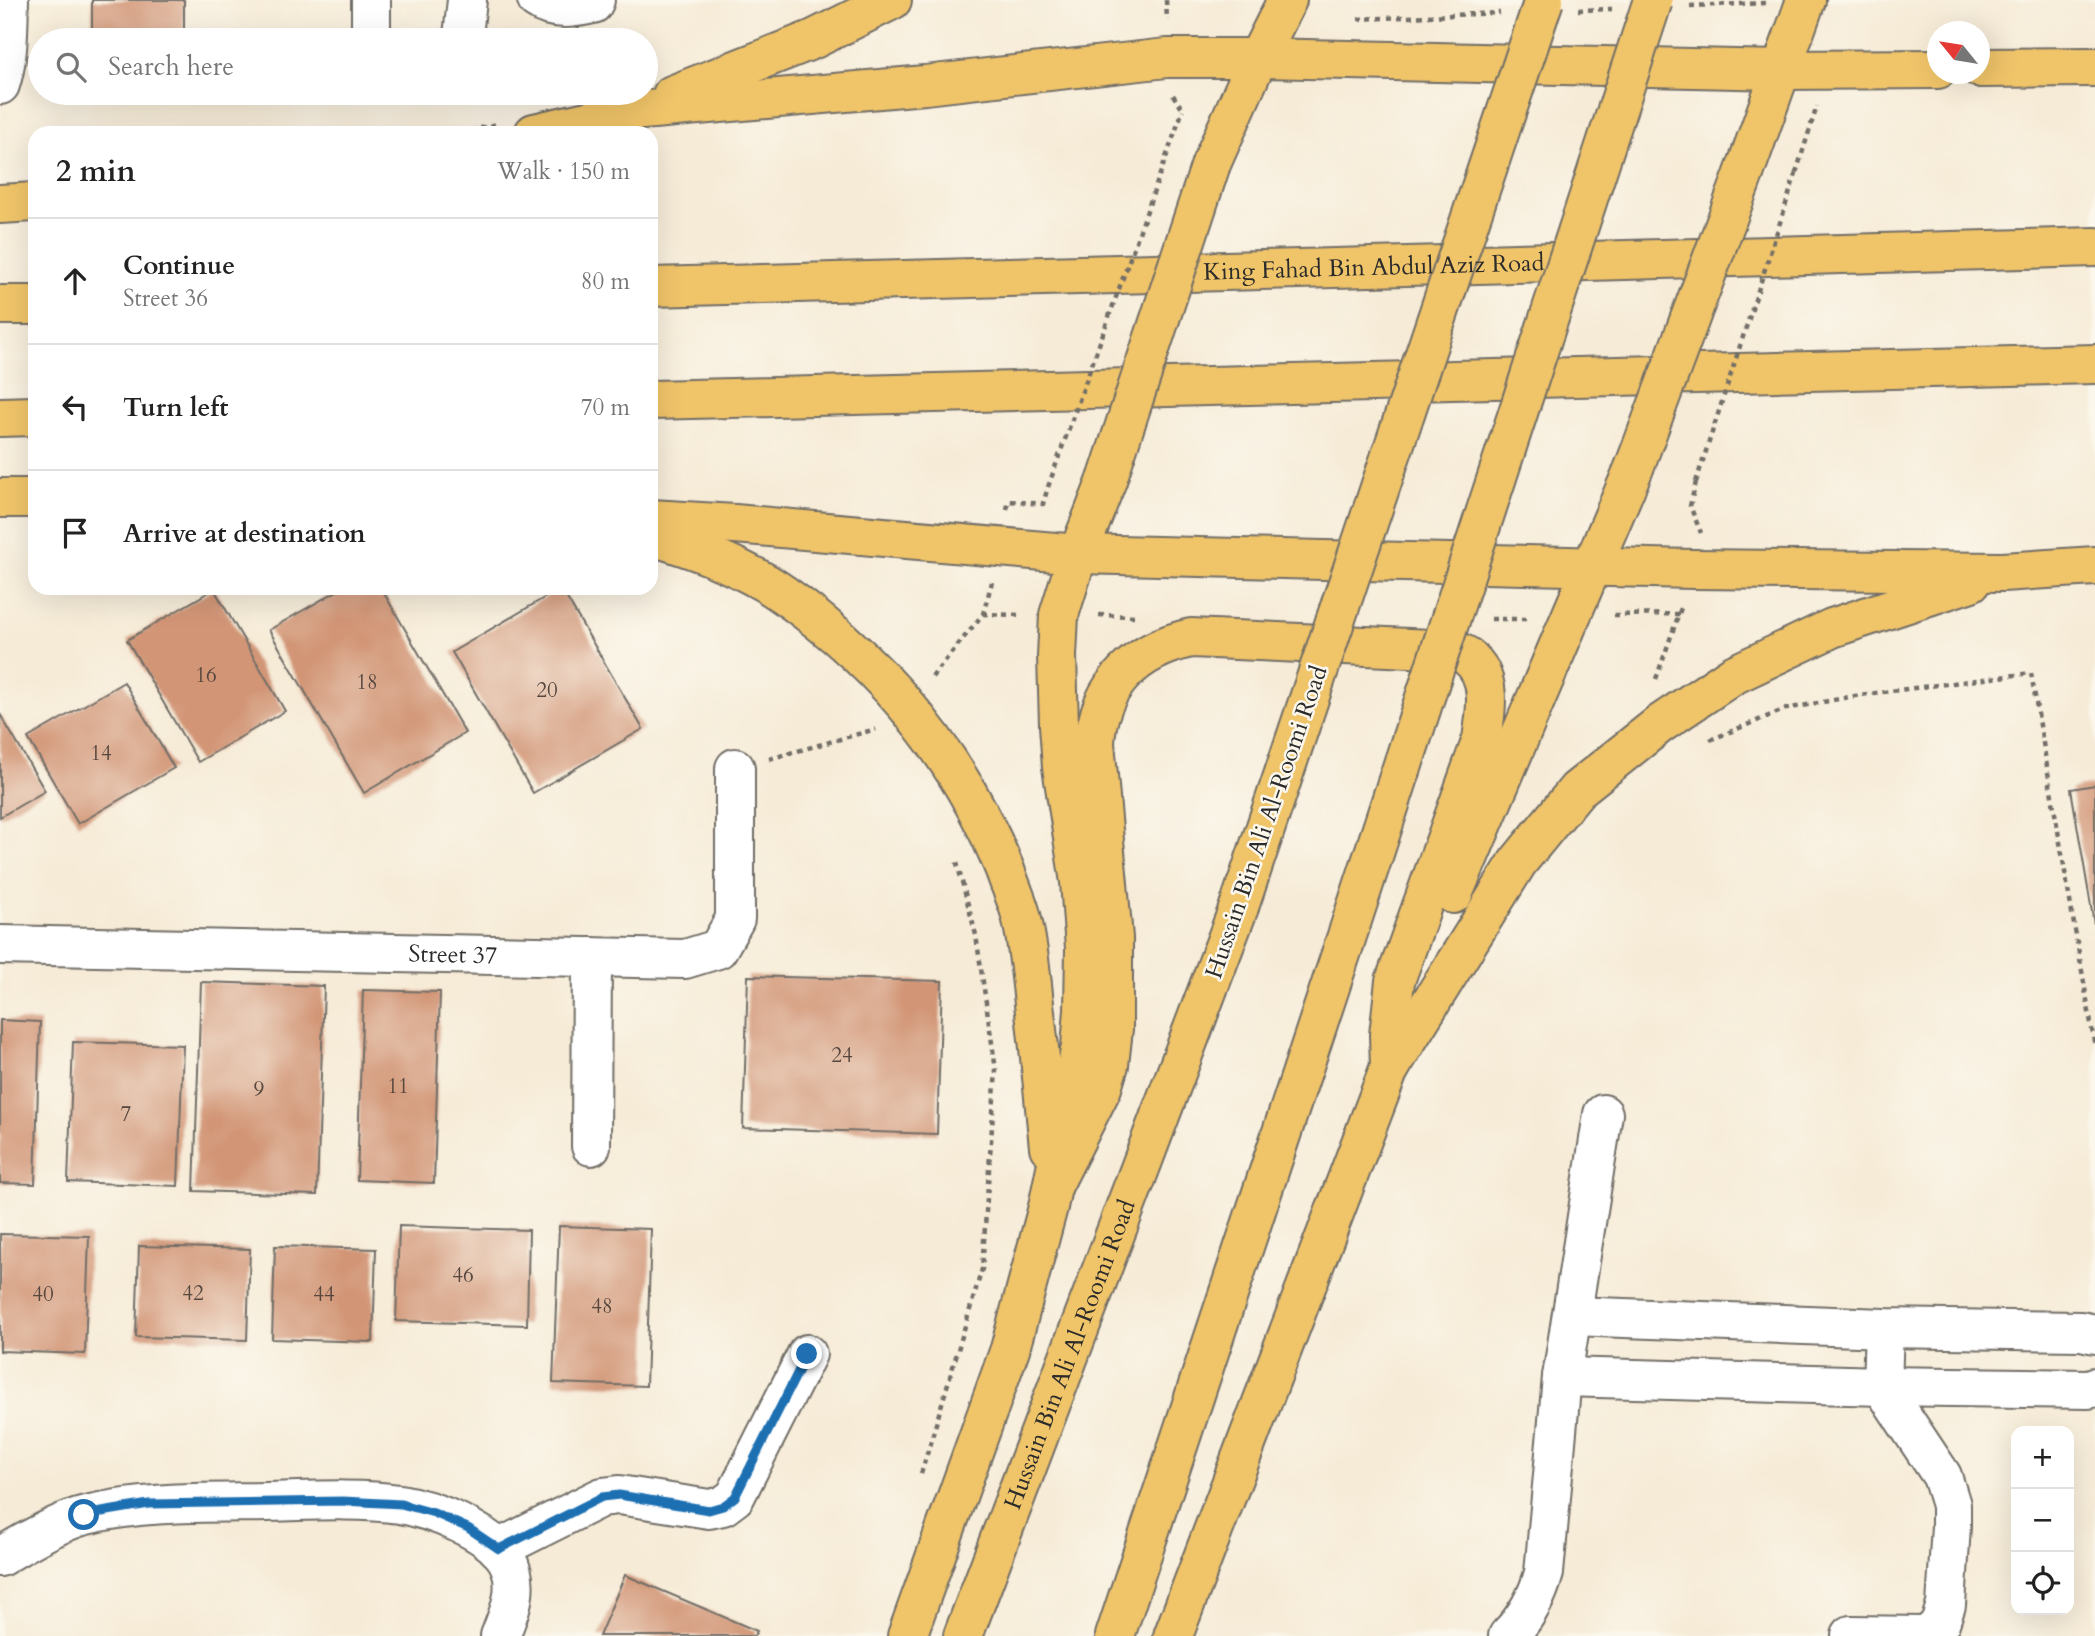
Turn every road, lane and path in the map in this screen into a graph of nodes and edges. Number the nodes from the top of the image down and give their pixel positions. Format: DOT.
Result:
graph roads {
  1 [pos="9,0"];
  2 [pos="372,0"];
  3 [pos="467,0"];
  4 [pos="537,0"];
  5 [pos="595,0"];
  6 [pos="892,0"];
  7 [pos="1287,0"];
  8 [pos="1544,0"];
  9 [pos="1653,0"];
  10 [pos="1806,0"];
  11 [pos="371,28"];
  12 [pos="464,28"];
  13 [pos="1258,58"];
  14 [pos="2095,67"];
  15 [pos="1927,68"];
  16 [pos="1990,68"];
  17 [pos="1780,70"];
  18 [pos="0,85"];
  19 [pos="658,100"];
  20 [pos="646,105"];
  21 [pos="1183,110"];
  22 [pos="631,111"];
  23 [pos="565,126"];
  24 [pos="1796,173"];
  25 [pos="28,202"];
  26 [pos="0,204"];
  27 [pos="2095,247"];
  28 [pos="658,287"];
  29 [pos="28,304"];
  30 [pos="0,306"];
  31 [pos="2095,363"];
  32 [pos="658,400"];
  33 [pos="28,416"];
  34 [pos="0,417"];
  35 [pos="1048,487"];
  36 [pos="28,498"];
  37 [pos="0,499"];
  38 [pos="658,519"];
  39 [pos="658,538"];
  40 [pos="1078,554"];
  41 [pos="2095,566"];
  42 [pos="1591,567"];
  43 [pos="1693,569"];
  44 [pos="2002,572"];
  45 [pos="983,614"];
  46 [pos="908,706"];
  47 [pos="1660,724"];
  48 [pos="1701,743"];
  49 [pos="735,768"];
  50 [pos="954,855"];
  51 [pos="0,945"];
  52 [pos="592,957"];
  53 [pos="2095,1047"];
  54 [pos="1390,1068"];
  55 [pos="1603,1114"];
  56 [pos="591,1146"];
  57 [pos="1053,1185"];
  58 [pos="1572,1316"];
  59 [pos="1884,1328"];
  60 [pos="2095,1334"];
  61 [pos="807,1354"];
  62 [pos="1562,1377"];
  63 [pos="1882,1386"];
  64 [pos="2095,1387"];
  65 [pos="920,1479"];
  66 [pos="499,1549"];
  67 [pos="0,1557"];
  68 [pos="1850,1635"];
  69 [pos="500,1636"];
  70 [pos="907,1636"];
  71 [pos="963,1636"];
  72 [pos="1115,1636"];
  73 [pos="1173,1636"];
  74 [pos="1508,1636"];
  1 -- 18 [label="street"];
  2 -- 11 [label="street"];
  3 -- 12 [label="street"];
  4 -- 5 [label="street"];
  6 -- 19 [label="highway"];
  7 -- 13 [label="highway"];
  8 -- 71 [label="highway, Hussain Bin Ali Al-Roomi Road, bridge"];
  9 -- 72 [label="highway, bridge"];
  10 -- 17 [label="highway"];
  13 -- 17 [label="highway"];
  13 -- 22 [label="highway"];
  13 -- 40 [label="highway, bridge"];
  14 -- 16 [label="highway"];
  15 -- 17 [label="highway"];
  17 -- 42 [label="highway, bridge"];
  20 -- 22 [label="highway"];
  21 -- 35 [label="path, bridge"];
  22 -- 23 [label="highway"];
  24 -- 43 [label="path, bridge"];
  25 -- 26 [label="highway"];
  27 -- 28 [label="highway, King Fahad Bin Abdul Aziz Road"];
  29 -- 30 [label="highway"];
  31 -- 32 [label="highway"];
  33 -- 34 [label="highway"];
  36 -- 37 [label="highway"];
  38 -- 40 [label="highway"];
  39 -- 46 [label="highway"];
  40 -- 42 [label="highway"];
  40 -- 57 [label="highway"];
  41 -- 44 [label="highway"];
  42 -- 43 [label="highway"];
  42 -- 54 [label="highway"];
  43 -- 44 [label="highway"];
  43 -- 47 [label="path"];
  44 -- 47 [label="highway"];
  45 -- 46 [label="path"];
  46 -- 49 [label="path"];
  46 -- 57 [label="highway"];
  47 -- 54 [label="highway"];
  48 -- 53 [label="path"];
  49 -- 52 [label="street, Street 37"];
  50 -- 65 [label="path"];
  51 -- 52 [label="street, Street 37"];
  52 -- 56 [label="street"];
  54 -- 57 [label="highway"];
  54 -- 73 [label="highway"];
  55 -- 58 [label="street"];
  57 -- 70 [label="highway"];
  58 -- 59 [label="street"];
  58 -- 62 [label="street"];
  59 -- 60 [label="street"];
  59 -- 63 [label="street"];
  61 -- 66 [label="street"];
  62 -- 63 [label="street"];
  62 -- 74 [label="street"];
  63 -- 64 [label="street"];
  63 -- 68 [label="street"];
  66 -- 67 [label="street"];
  66 -- 69 [label="street"];
}
